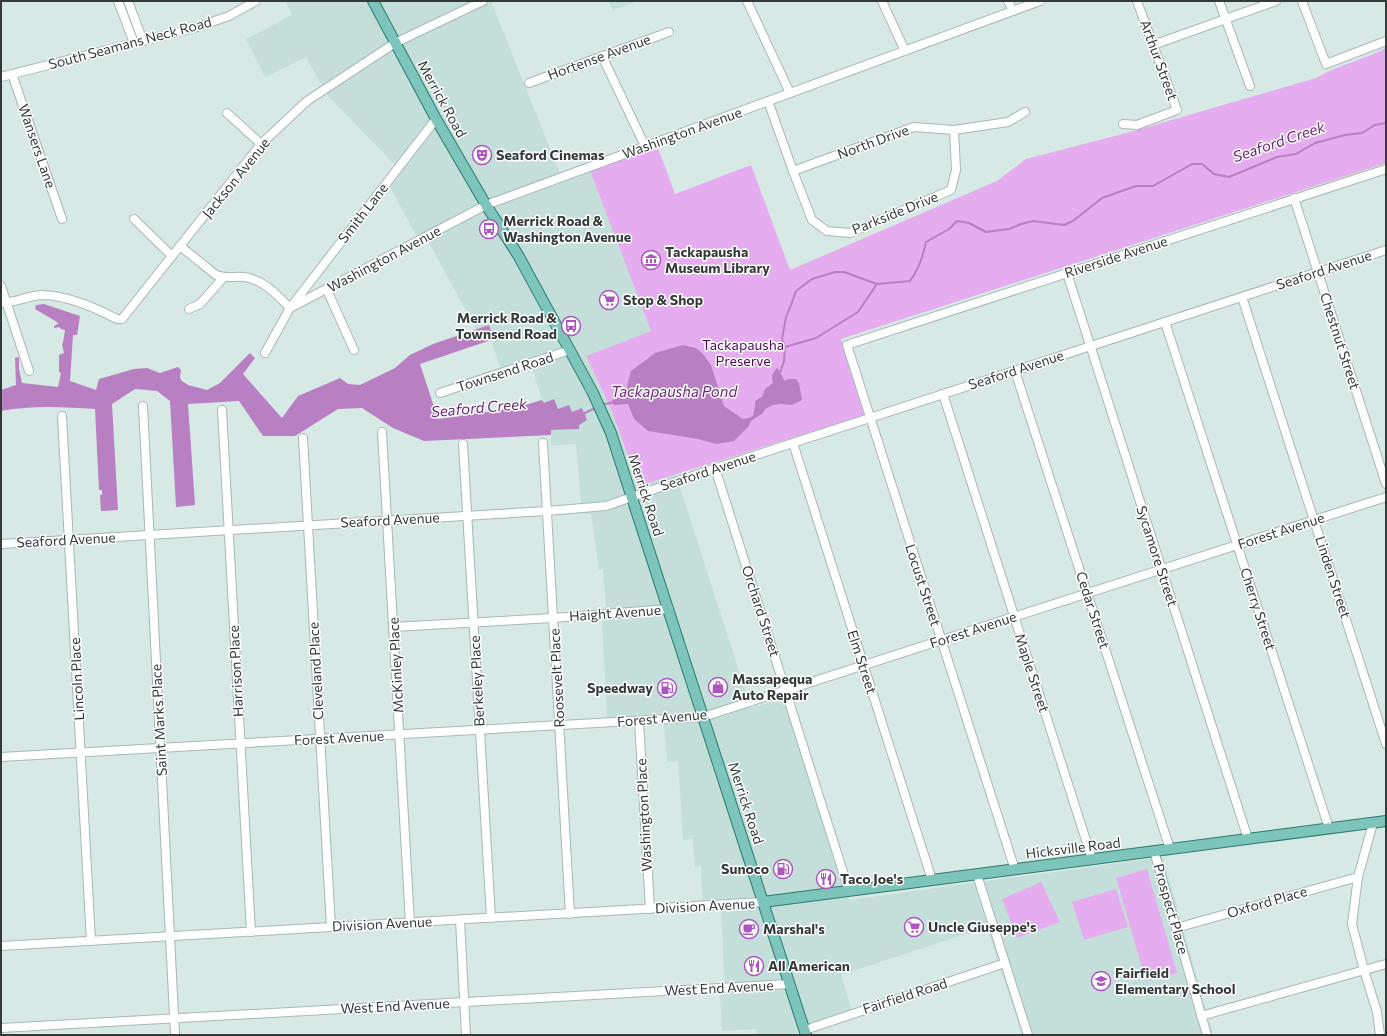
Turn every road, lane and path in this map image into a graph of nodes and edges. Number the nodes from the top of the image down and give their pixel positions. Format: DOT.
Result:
graph roads {
  1 [pos="118,1"];
  2 [pos="128,1"];
  3 [pos="256,1"];
  4 [pos="373,1"];
  5 [pos="483,1"];
  6 [pos="747,1"];
  7 [pos="882,1"];
  8 [pos="1008,1"];
  9 [pos="1040,1"];
  10 [pos="1137,1"];
  11 [pos="1219,1"];
  12 [pos="1276,1"];
  13 [pos="1302,1"];
  14 [pos="1013,11"];
  15 [pos="1225,19"];
  16 [pos="669,32"];
  17 [pos="143,41"];
  18 [pos="1386,41"];
  19 [pos="395,43"];
  20 [pos="134,44"];
  21 [pos="1153,45"];
  22 [pos="905,51"];
  23 [pos="602,56"];
  24 [pos="12,74"];
  25 [pos="1,77"];
  26 [pos="529,83"];
  27 [pos="1250,86"];
  28 [pos="790,93"];
  29 [pos="768,101"];
  30 [pos="1025,112"];
  31 [pos="226,113"];
  32 [pos="436,119"];
  33 [pos="1123,124"];
  34 [pos="954,130"];
  35 [pos="261,144"];
  36 [pos="645,146"];
  37 [pos="1386,169"];
  38 [pos="793,171"];
  39 [pos="1294,198"];
  40 [pos="486,205"];
  41 [pos="62,219"];
  42 [pos="134,219"];
  43 [pos="180,246"];
  44 [pos="1386,250"];
  45 [pos="172,256"];
  46 [pos="1318,272"];
  47 [pos="1067,273"];
  48 [pos="223,278"];
  49 [pos="1,286"];
  50 [pos="327,290"];
  51 [pos="1242,297"];
  52 [pos="4,303"];
  53 [pos="290,308"];
  54 [pos="189,309"];
  55 [pos="1165,322"];
  56 [pos="847,345"];
  57 [pos="1090,346"];
  58 [pos="354,350"];
  59 [pos="570,350"];
  60 [pos="265,353"];
  61 [pos="29,371"];
  62 [pos="1015,371"];
  63 [pos="440,393"];
  64 [pos="943,394"];
  65 [pos="143,406"];
  66 [pos="222,410"];
  67 [pos="62,416"];
  68 [pos="870,418"];
  69 [pos="382,432"];
  70 [pos="303,438"];
  71 [pos="543,443"];
  72 [pos="793,443"];
  73 [pos="463,444"];
  74 [pos="716,468"];
  75 [pos="1386,484"];
  76 [pos="632,496"];
  77 [pos="1386,497"];
  78 [pos="547,510"];
  79 [pos="467,515"];
  80 [pos="387,520"];
  81 [pos="1314,520"];
  82 [pos="308,525"];
  83 [pos="229,530"];
  84 [pos="149,535"];
  85 [pos="69,540"];
  86 [pos="1,544"];
  87 [pos="1238,545"];
  88 [pos="1162,570"];
  89 [pos="1087,593"];
  90 [pos="669,609"];
  91 [pos="1014,617"];
  92 [pos="553,618"];
  93 [pos="474,622"];
  94 [pos="394,627"];
  95 [pos="941,641"];
  96 [pos="864,666"];
  97 [pos="786,690"];
  98 [pos="703,717"];
  99 [pos="639,721"];
  100 [pos="559,725"];
  101 [pos="480,730"];
  102 [pos="399,734"];
  103 [pos="320,738"];
  104 [pos="240,743"];
  105 [pos="1386,744"];
  106 [pos="160,748"];
  107 [pos="80,752"];
  108 [pos="1,756"];
  109 [pos="1386,821"];
  110 [pos="1373,823"];
  111 [pos="1329,828"];
  112 [pos="1248,839"];
  113 [pos="1170,849"];
  114 [pos="1154,851"];
  115 [pos="1092,859"];
  116 [pos="1015,870"];
  117 [pos="977,874"];
  118 [pos="1358,877"];
  119 [pos="932,880"];
  120 [pos="849,891"];
  121 [pos="763,902"];
  122 [pos="650,909"];
  123 [pos="570,914"];
  124 [pos="490,918"];
  125 [pos="460,920"];
  126 [pos="410,923"];
  127 [pos="331,927"];
  128 [pos="1176,928"];
  129 [pos="251,932"];
  130 [pos="170,936"];
  131 [pos="91,941"];
  132 [pos="1,946"];
  133 [pos="1005,963"];
  134 [pos="1386,964"];
  135 [pos="1364,970"];
  136 [pos="790,984"];
  137 [pos="464,1002"];
  138 [pos="1201,1016"];
  139 [pos="174,1019"];
  140 [pos="1,1028"];
  141 [pos="806,1032"];
  142 [pos="175,1035"];
  143 [pos="466,1035"];
  144 [pos="1028,1035"];
  145 [pos="1207,1035"];
  146 [pos="1380,1035"];
  1 -- 20 [label="street"];
  2 -- 17 [label="street"];
  3 -- 17 [label="street, South Seamans Neck Road"];
  4 -- 19 [label="main road, Merrick Road"];
  5 -- 19 [label="street, Jackson Avenue"];
  6 -- 28 [label="street"];
  7 -- 22 [label="street"];
  8 -- 14 [label="street"];
  9 -- 14 [label="street, Washington Avenue"];
  10 -- 21 [label="street, Arthur Street"];
  11 -- 15 [label="street"];
  12 -- 15 [label="street"];
  13 -- 18 [label="street"];
  14 -- 22 [label="street, Washington Avenue"];
  15 -- 21 [label="street"];
  15 -- 27 [label="street"];
  16 -- 23 [label="street, Hortense Avenue"];
  17 -- 20 [label="street, South Seamans Neck Road"];
  19 -- 32 [label="main road, Merrick Road"];
  19 -- 35 [label="street, Jackson Avenue"];
  20 -- 24 [label="street, South Seamans Neck Road"];
  21 -- 33 [label="street, Arthur Street"];
  22 -- 28 [label="street, Washington Avenue"];
  23 -- 26 [label="street, Hortense Avenue"];
  23 -- 36 [label="street"];
  24 -- 25 [label="street, South Seamans Neck Road"];
  24 -- 41 [label="street, Wansers Lane"];
  28 -- 29 [label="street, Washington Avenue"];
  29 -- 36 [label="street, Washington Avenue"];
  29 -- 38 [label="street, Parkside Drive"];
  30 -- 34 [label="street, North Drive"];
  31 -- 35 [label="street"];
  32 -- 40 [label="main road, Merrick Road"];
  32 -- 53 [label="street, Smith Lane"];
  34 -- 38 [label="street, North Drive"];
  34 -- 38 [label="street, Parkside Drive"];
  35 -- 43 [label="street, Jackson Avenue"];
  36 -- 40 [label="street, Washington Avenue"];
  37 -- 39 [label="street, Riverside Avenue"];
  39 -- 46 [label="street, Chestnut Street"];
  39 -- 47 [label="street, Riverside Avenue"];
  40 -- 50 [label="street, Washington Avenue"];
  40 -- 59 [label="main road, Merrick Road"];
  42 -- 45 [label="street"];
  43 -- 45 [label="street, Jackson Avenue"];
  43 -- 48 [label="street"];
  44 -- 46 [label="street, Seaford Avenue"];
  45 -- 52 [label="street, Jackson Avenue"];
  46 -- 51 [label="street, Seaford Avenue"];
  46 -- 75 [label="street, Chestnut Street"];
  47 -- 56 [label="street, Riverside Avenue"];
  47 -- 57 [label="street, Sycamore Street"];
  48 -- 53 [label="street"];
  48 -- 54 [label="street"];
  49 -- 52 [label="street"];
  50 -- 53 [label="street, Washington Avenue"];
  50 -- 58 [label="street"];
  51 -- 55 [label="street, Seaford Avenue"];
  51 -- 81 [label="street, Linden Street"];
  52 -- 61 [label="street"];
  53 -- 60 [label="street, Smith Lane"];
  55 -- 57 [label="street, Seaford Avenue"];
  55 -- 87 [label="street, Cherry Street"];
  56 -- 68 [label="street, Locust Street"];
  57 -- 62 [label="street, Seaford Avenue"];
  57 -- 88 [label="street, Sycamore Street"];
  59 -- 63 [label="street, Townsend Road"];
  59 -- 76 [label="main road, Merrick Road"];
  62 -- 64 [label="street, Seaford Avenue"];
  62 -- 89 [label="street, Cedar Street"];
  64 -- 68 [label="street, Seaford Avenue"];
  64 -- 91 [label="street, Maple Street"];
  65 -- 84 [label="street, Saint Marks Place"];
  66 -- 83 [label="street, Harrison Place"];
  67 -- 85 [label="street, Lincoln Place"];
  68 -- 72 [label="street, Seaford Avenue"];
  68 -- 95 [label="street, Locust Street"];
  69 -- 80 [label="street, McKinley Place"];
  70 -- 82 [label="street, Cleveland Place"];
  71 -- 78 [label="street, Roosevelt Place"];
  72 -- 74 [label="street, Seaford Avenue"];
  72 -- 96 [label="street, Elm Street"];
  73 -- 79 [label="street, Berkeley Place"];
  74 -- 76 [label="street, Seaford Avenue"];
  74 -- 97 [label="street, Orchard Street"];
  76 -- 78 [label="street, Seaford Avenue"];
  76 -- 90 [label="main road, Merrick Road"];
  77 -- 81 [label="street, Forest Avenue"];
  78 -- 79 [label="street, Seaford Avenue"];
  78 -- 92 [label="street, Roosevelt Place"];
  79 -- 80 [label="street, Seaford Avenue"];
  79 -- 93 [label="street, Berkeley Place"];
  80 -- 82 [label="street, Seaford Avenue"];
  80 -- 94 [label="street, McKinley Place"];
  81 -- 87 [label="street, Forest Avenue"];
  81 -- 105 [label="street, Linden Street"];
  82 -- 83 [label="street, Seaford Avenue"];
  82 -- 103 [label="street, Cleveland Place"];
  83 -- 84 [label="street, Seaford Avenue"];
  83 -- 104 [label="street, Harrison Place"];
  84 -- 85 [label="street, Seaford Avenue"];
  84 -- 106 [label="street, Saint Marks Place"];
  85 -- 86 [label="street, Seaford Avenue"];
  85 -- 107 [label="street, Lincoln Place"];
  87 -- 88 [label="street, Forest Avenue"];
  87 -- 111 [label="street, Cherry Street"];
  88 -- 89 [label="street, Forest Avenue"];
  88 -- 112 [label="street, Sycamore Street"];
  89 -- 91 [label="street, Forest Avenue"];
  89 -- 113 [label="street, Cedar Street"];
  90 -- 92 [label="street, Haight Avenue"];
  90 -- 98 [label="main road, Merrick Road"];
  91 -- 95 [label="street, Forest Avenue"];
  91 -- 115 [label="street, Maple Street"];
  92 -- 93 [label="street, Haight Avenue"];
  92 -- 100 [label="street, Roosevelt Place"];
  93 -- 94 [label="street, Haight Avenue"];
  93 -- 101 [label="street, Berkeley Place"];
  94 -- 102 [label="street, McKinley Place"];
  95 -- 96 [label="street, Forest Avenue"];
  95 -- 116 [label="street, Locust Street"];
  96 -- 97 [label="street, Forest Avenue"];
  96 -- 119 [label="street, Elm Street"];
  97 -- 98 [label="street, Forest Avenue"];
  97 -- 120 [label="street, Orchard Street"];
  98 -- 99 [label="street, Forest Avenue"];
  98 -- 121 [label="main road, Merrick Road"];
  99 -- 100 [label="street, Forest Avenue"];
  99 -- 122 [label="street, Washington Place"];
  100 -- 101 [label="street, Forest Avenue"];
  100 -- 123 [label="street, Roosevelt Place"];
  101 -- 102 [label="street, Forest Avenue"];
  101 -- 124 [label="street, Berkeley Place"];
  102 -- 103 [label="street, Forest Avenue"];
  102 -- 126 [label="street, McKinley Place"];
  103 -- 104 [label="street, Forest Avenue"];
  103 -- 127 [label="street, Cleveland Place"];
  104 -- 106 [label="street, Forest Avenue"];
  104 -- 129 [label="street, Harrison Place"];
  106 -- 107 [label="street, Forest Avenue"];
  106 -- 130 [label="street, Saint Marks Place"];
  107 -- 108 [label="street, Forest Avenue"];
  107 -- 131 [label="street, Lincoln Place"];
  109 -- 110 [label="main road, Hicksville Road"];
  110 -- 111 [label="main road, Hicksville Road"];
  110 -- 118 [label="street"];
  111 -- 112 [label="main road, Hicksville Road"];
  112 -- 113 [label="main road, Hicksville Road"];
  113 -- 114 [label="main road, Hicksville Road"];
  114 -- 115 [label="main road, Hicksville Road"];
  114 -- 128 [label="street, Prospect Place"];
  115 -- 116 [label="main road, Hicksville Road"];
  116 -- 117 [label="main road, Hicksville Road"];
  117 -- 119 [label="main road, Hicksville Road"];
  117 -- 133 [label="street"];
  118 -- 128 [label="street, Oxford Place"];
  118 -- 135 [label="street"];
  119 -- 120 [label="main road, Hicksville Road"];
  120 -- 121 [label="main road, Hicksville Road"];
  121 -- 122 [label="street, Division Avenue"];
  121 -- 136 [label="main road, Merrick Road"];
  122 -- 123 [label="street, Division Avenue"];
  123 -- 124 [label="street, Division Avenue"];
  124 -- 125 [label="street, Division Avenue"];
  125 -- 126 [label="street, Division Avenue"];
  125 -- 137 [label="street"];
  126 -- 127 [label="street, Division Avenue"];
  127 -- 129 [label="street, Division Avenue"];
  128 -- 138 [label="street, Prospect Place"];
  129 -- 130 [label="street, Division Avenue"];
  130 -- 131 [label="street, Division Avenue"];
  130 -- 139 [label="street, Saint Marks Place"];
  131 -- 132 [label="street, Division Avenue"];
  133 -- 141 [label="street, Fairfield Road"];
  133 -- 144 [label="street"];
  134 -- 135 [label="street"];
  135 -- 138 [label="street"];
  135 -- 146 [label="street"];
  136 -- 137 [label="street, West End Avenue"];
  136 -- 141 [label="main road, Merrick Road"];
  137 -- 139 [label="street, West End Avenue"];
  137 -- 143 [label="street"];
  138 -- 145 [label="street, Prospect Place"];
  139 -- 140 [label="street, West End Avenue"];
  139 -- 142 [label="street, Saint Marks Place"];
}
